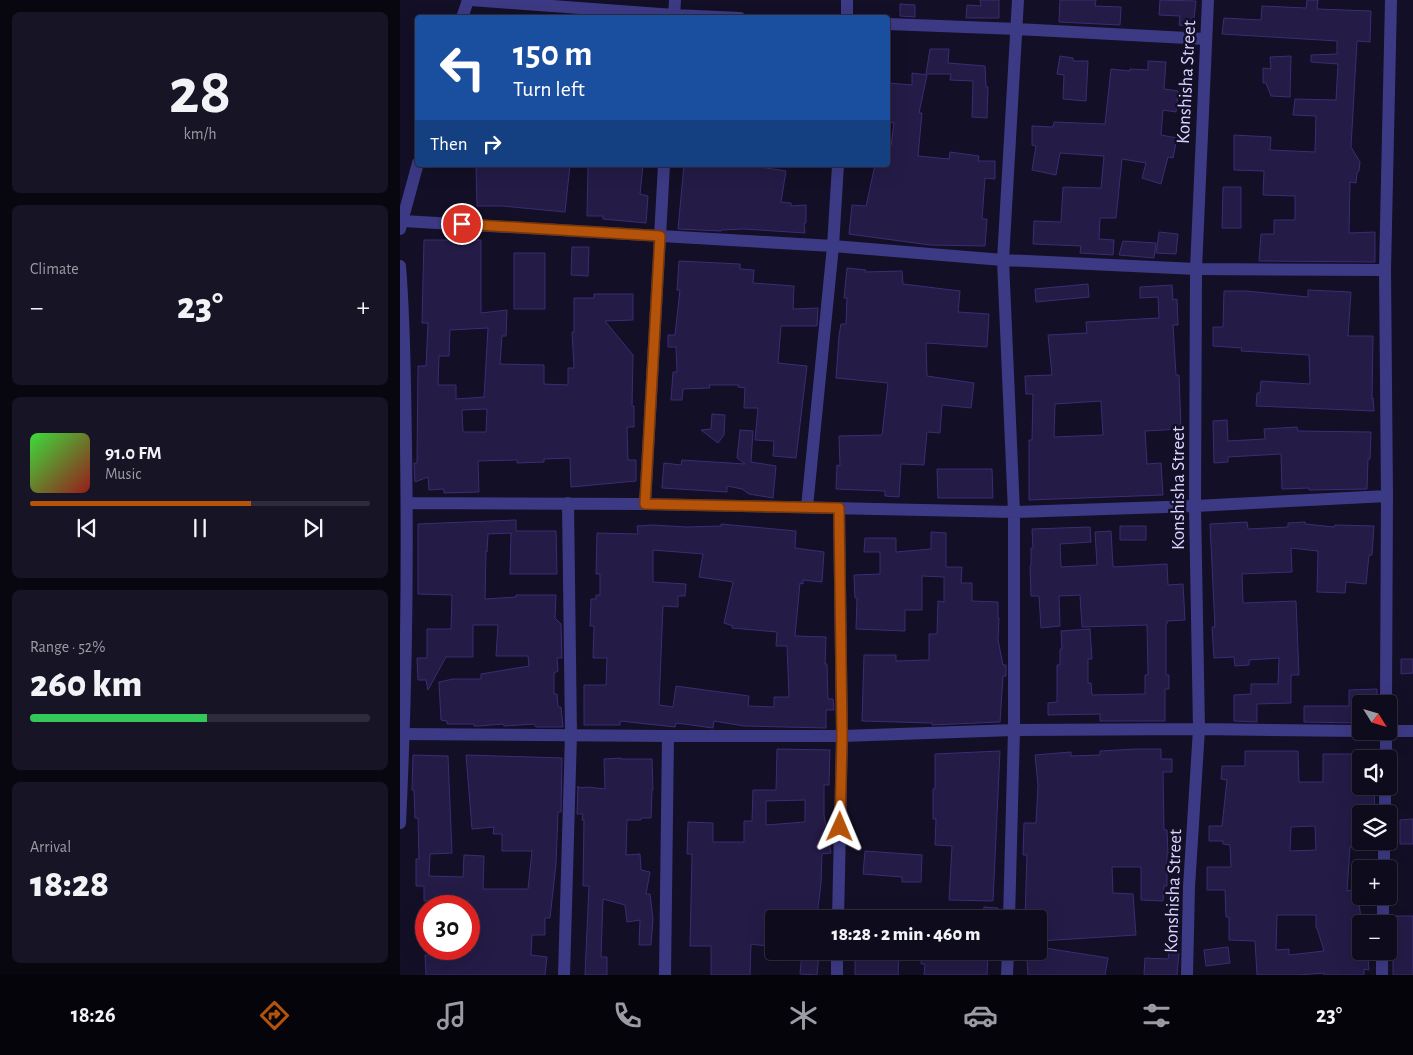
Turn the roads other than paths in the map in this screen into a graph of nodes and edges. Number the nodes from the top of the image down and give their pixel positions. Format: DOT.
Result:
graph roads {
  1 [pos="470,0"];
  2 [pos="675,0"];
  3 [pos="847,0"];
  4 [pos="1018,0"];
  5 [pos="1208,0"];
  6 [pos="1391,0"];
  7 [pos="463,15"];
  8 [pos="661,15"];
  9 [pos="674,15"];
  10 [pos="847,15"];
  11 [pos="890,24"];
  12 [pos="1016,28"];
  13 [pos="1206,39"];
  14 [pos="417,167"];
  15 [pos="664,167"];
  16 [pos="838,167"];
  17 [pos="401,225"];
  18 [pos="660,236"];
  19 [pos="833,246"];
  20 [pos="1003,260"];
  21 [pos="400,266"];
  22 [pos="1196,269"];
  23 [pos="1386,270"];
  24 [pos="1387,496"];
  25 [pos="407,503"];
  26 [pos="568,503"];
  27 [pos="645,504"];
  28 [pos="1195,506"];
  29 [pos="807,507"];
  30 [pos="839,508"];
  31 [pos="1014,512"];
  32 [pos="1386,695"];
  33 [pos="1199,729"];
  34 [pos="1014,730"];
  35 [pos="1352,731"];
  36 [pos="1398,731"];
  37 [pos="1413,731"];
  38 [pos="402,734"];
  39 [pos="570,734"];
  40 [pos="668,736"];
  41 [pos="842,736"];
  42 [pos="400,823"];
  43 [pos="838,910"];
  44 [pos="1009,910"];
  45 [pos="837,960"];
  46 [pos="1008,960"];
  47 [pos="1382,960"];
  48 [pos="564,975"];
  49 [pos="665,975"];
  50 [pos="837,975"];
  51 [pos="1007,975"];
  52 [pos="1187,975"];
  53 [pos="1382,975"];
  1 -- 7 [label="street"];
  1 -- 8 [label="street"];
  2 -- 9 [label="street"];
  3 -- 10 [label="street"];
  4 -- 12 [label="street"];
  5 -- 13 [label="street, Konshisha Street"];
  6 -- 23 [label="street"];
  11 -- 12 [label="street"];
  12 -- 13 [label="street"];
  12 -- 20 [label="street"];
  13 -- 22 [label="street, Konshisha Street"];
  14 -- 17 [label="street"];
  15 -- 18 [label="street"];
  16 -- 19 [label="street"];
  17 -- 18 [label="street"];
  18 -- 19 [label="street"];
  18 -- 27 [label="street"];
  19 -- 20 [label="street"];
  19 -- 29 [label="street"];
  20 -- 22 [label="street"];
  20 -- 31 [label="street"];
  21 -- 25 [label="street"];
  22 -- 23 [label="street"];
  22 -- 28 [label="street, Konshisha Street"];
  23 -- 24 [label="street"];
  24 -- 28 [label="street"];
  24 -- 32 [label="street"];
  25 -- 26 [label="street"];
  25 -- 38 [label="street"];
  26 -- 27 [label="street"];
  26 -- 39 [label="street"];
  27 -- 29 [label="street"];
  28 -- 31 [label="street"];
  28 -- 33 [label="street, Konshisha Street"];
  29 -- 30 [label="street"];
  30 -- 31 [label="street"];
  30 -- 41 [label="street"];
  31 -- 34 [label="street"];
  33 -- 34 [label="street"];
  33 -- 35 [label="street"];
  33 -- 52 [label="street, Konshisha Street"];
  34 -- 41 [label="street"];
  34 -- 44 [label="street"];
  36 -- 37 [label="street"];
  38 -- 39 [label="street"];
  38 -- 42 [label="street"];
  39 -- 40 [label="street"];
  39 -- 48 [label="street"];
  40 -- 41 [label="street"];
  40 -- 49 [label="street"];
  41 -- 43 [label="street"];
  45 -- 50 [label="street"];
  46 -- 51 [label="street"];
  47 -- 53 [label="street"];
}
